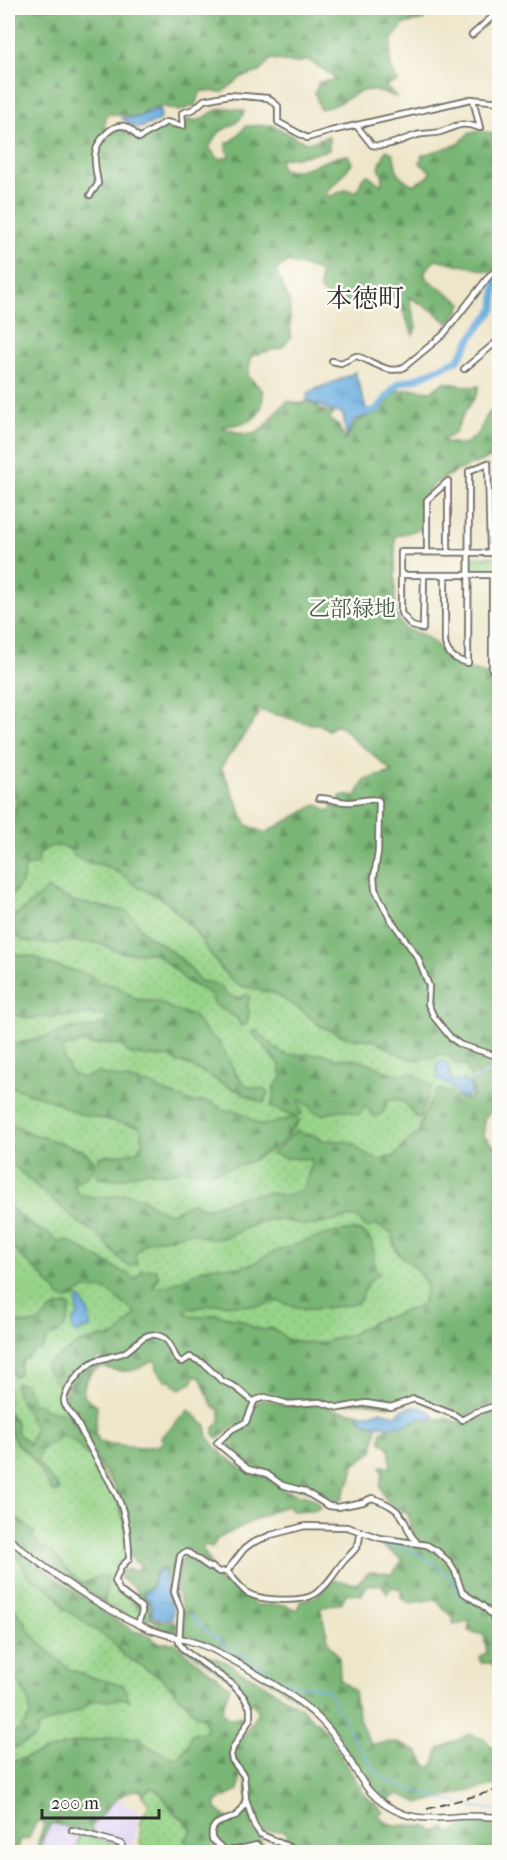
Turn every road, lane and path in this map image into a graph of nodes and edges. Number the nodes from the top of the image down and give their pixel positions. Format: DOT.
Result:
graph roads {
  1 [pos="500,10"];
  2 [pos="472,35"];
  3 [pos="473,99"];
  4 [pos="500,102"];
  5 [pos="356,125"];
  6 [pos="90,195"];
  7 [pos="500,269"];
  8 [pos="500,339"];
  9 [pos="332,361"];
  10 [pos="464,369"];
  11 [pos="427,552"];
  12 [pos="448,553"];
  13 [pos="469,553"];
  14 [pos="490,553"];
  15 [pos="500,553"];
  16 [pos="400,575"];
  17 [pos="424,575"];
  18 [pos="445,575"];
  19 [pos="469,575"];
  20 [pos="492,575"];
  21 [pos="500,575"];
  22 [pos="500,673"];
  23 [pos="319,798"];
  24 [pos="500,1057"];
  25 [pos="254,1402"];
  26 [pos="500,1404"];
  27 [pos="360,1531"];
  28 [pos="8,1539"];
  29 [pos="418,1543"];
  30 [pos="227,1571"];
  31 [pos="138,1624"];
  32 [pos="180,1639"];
  33 [pos="500,1646"];
  34 [pos="246,1799"];
  35 [pos="500,1817"];
  36 [pos="72,1830"];
  37 [pos="120,1852"];
  38 [pos="263,1852"];
  39 [pos="312,1852"];
  1 -- 2 [label="street"];
  3 -- 4 [label="street"];
  3 -- 5 [label="street"];
  3 -- 5 [label="street"];
  5 -- 6 [label="street"];
  7 -- 9 [label="street"];
  8 -- 10 [label="street"];
  11 -- 12 [label="street"];
  11 -- 12 [label="street"];
  11 -- 16 [label="street"];
  12 -- 13 [label="street"];
  13 -- 14 [label="street"];
  13 -- 14 [label="street"];
  13 -- 19 [label="street"];
  14 -- 15 [label="street"];
  16 -- 17 [label="street"];
  16 -- 17 [label="street"];
  17 -- 18 [label="street"];
  18 -- 19 [label="street"];
  18 -- 19 [label="street"];
  19 -- 20 [label="street"];
  20 -- 21 [label="street"];
  20 -- 22 [label="street"];
  23 -- 24 [label="street"];
  25 -- 26 [label="street"];
  25 -- 29 [label="street"];
  25 -- 31 [label="street"];
  27 -- 29 [label="street"];
  27 -- 30 [label="street"];
  27 -- 30 [label="street"];
  28 -- 31 [label="street"];
  29 -- 33 [label="street"];
  30 -- 32 [label="street"];
  31 -- 32 [label="street"];
  32 -- 34 [label="street"];
  32 -- 35 [label="street"];
  34 -- 38 [label="street"];
  34 -- 39 [label="street"];
  36 -- 37 [label="street"];
}
